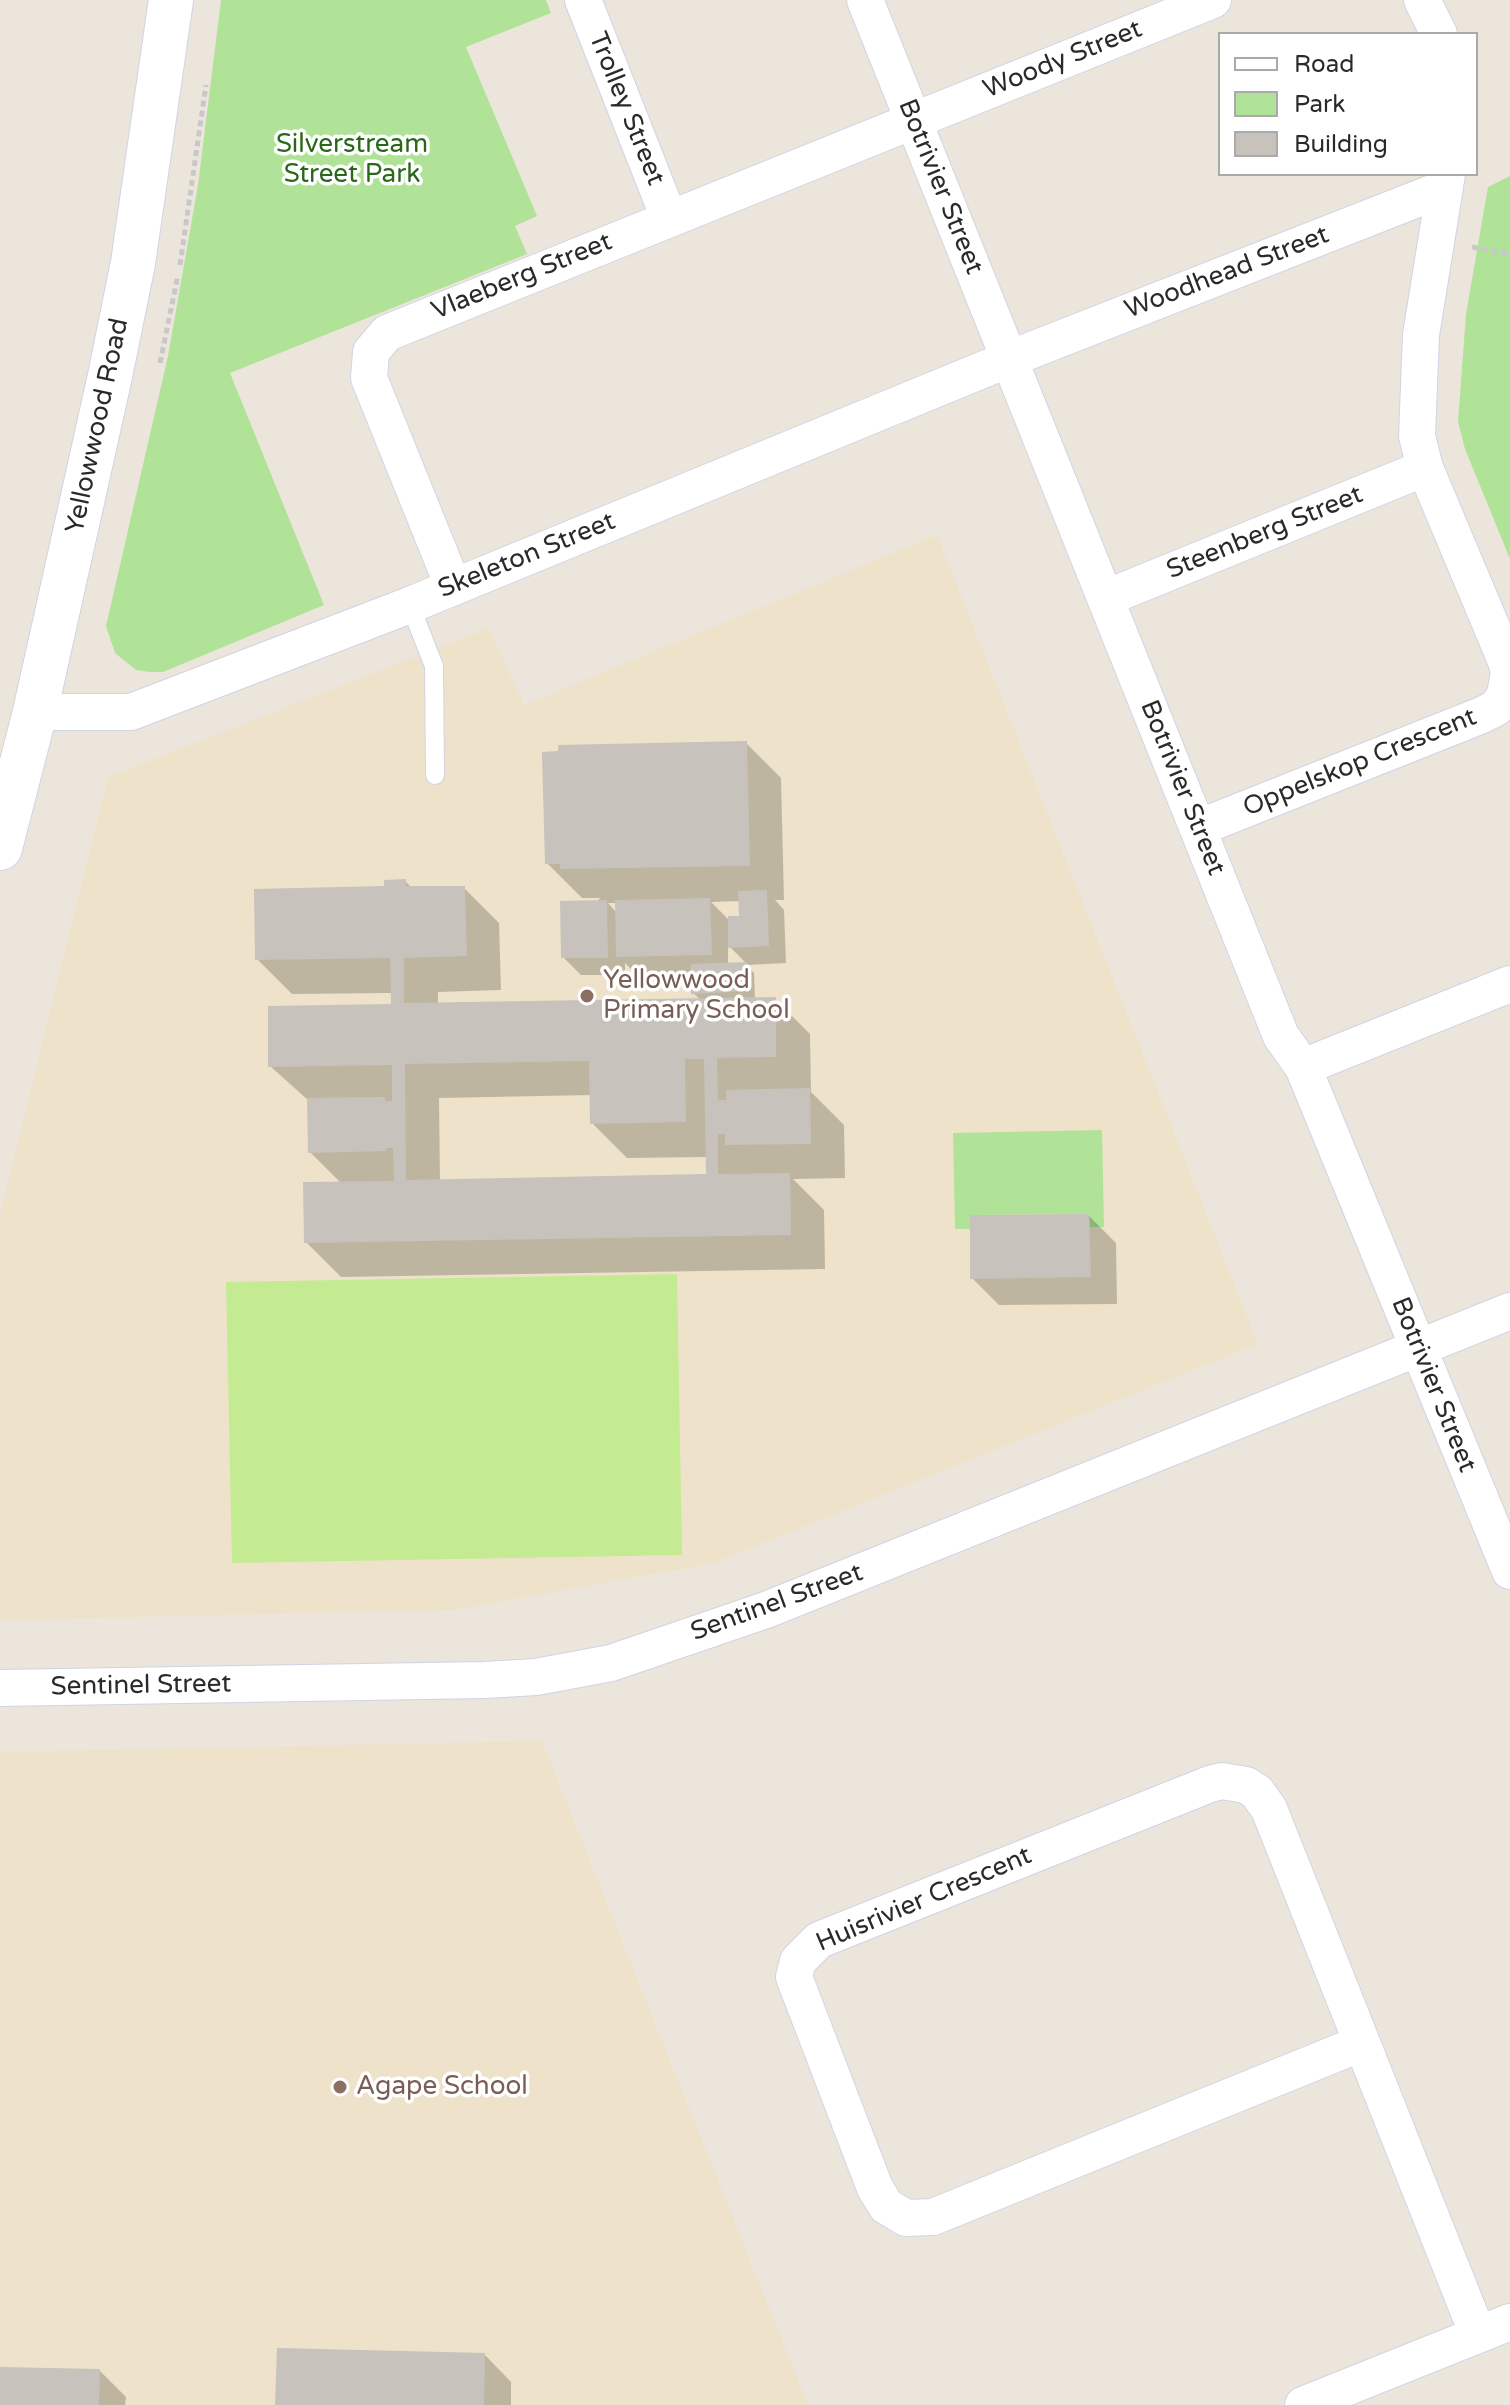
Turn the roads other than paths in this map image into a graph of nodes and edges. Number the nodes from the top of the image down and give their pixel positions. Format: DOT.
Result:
graph roads {
  1 [pos="171,0"];
  2 [pos="583,0"];
  3 [pos="865,0"];
  4 [pos="1213,0"];
  5 [pos="1422,0"];
  6 [pos="1438,32"];
  7 [pos="913,121"];
  8 [pos="1446,181"];
  9 [pos="669,218"];
  10 [pos="1009,359"];
  11 [pos="1425,468"];
  12 [pos="453,586"];
  13 [pos="1106,598"];
  14 [pos="410,605"];
  15 [pos="35,712"];
  16 [pos="435,775"];
  17 [pos="1198,828"];
  18 [pos="0,848"];
  19 [pos="1510,984"];
  20 [pos="1303,1067"];
  21 [pos="1510,1311"];
  22 [pos="1418,1349"];
  23 [pos="1510,1571"];
  24 [pos="0,1688"];
  25 [pos="1362,2043"];
  26 [pos="1494,2328"];
  27 [pos="1303,2405"];
  1 -- 15 [label="street, Yellowwood Road"];
  2 -- 9 [label="street, Trolley Street"];
  3 -- 7 [label="street, Botrivier Street"];
  4 -- 7 [label="street, Woody Street"];
  5 -- 6 [label="street"];
  7 -- 9 [label="street, Vlaeberg Street"];
  7 -- 10 [label="street, Botrivier Street"];
  8 -- 10 [label="street, Woodhead Street"];
  8 -- 11 [label="street, Oppelskop Crescent"];
  9 -- 12 [label="street, Vlaeberg Street"];
  10 -- 12 [label="street, Skeleton Street"];
  10 -- 13 [label="street, Botrivier Street"];
  11 -- 13 [label="street, Steenberg Street"];
  11 -- 17 [label="street, Oppelskop Crescent"];
  12 -- 14 [label="street, Skeleton Street"];
  13 -- 17 [label="street, Botrivier Street"];
  14 -- 15 [label="street, Skeleton Street"];
  14 -- 16 [label="lane"];
  15 -- 18 [label="street, Yellowwood Road"];
  17 -- 20 [label="street, Botrivier Street"];
  19 -- 20 [label="street"];
  20 -- 22 [label="street, Botrivier Street"];
  21 -- 22 [label="street, Sentinel Street"];
  22 -- 23 [label="street, Botrivier Street"];
  22 -- 24 [label="street, Sentinel Street"];
  25 -- 25 [label="street, Huisrivier Crescent"];
  25 -- 26 [label="street, Huisrivier Crescent"];
  26 -- 27 [label="street"];
}
